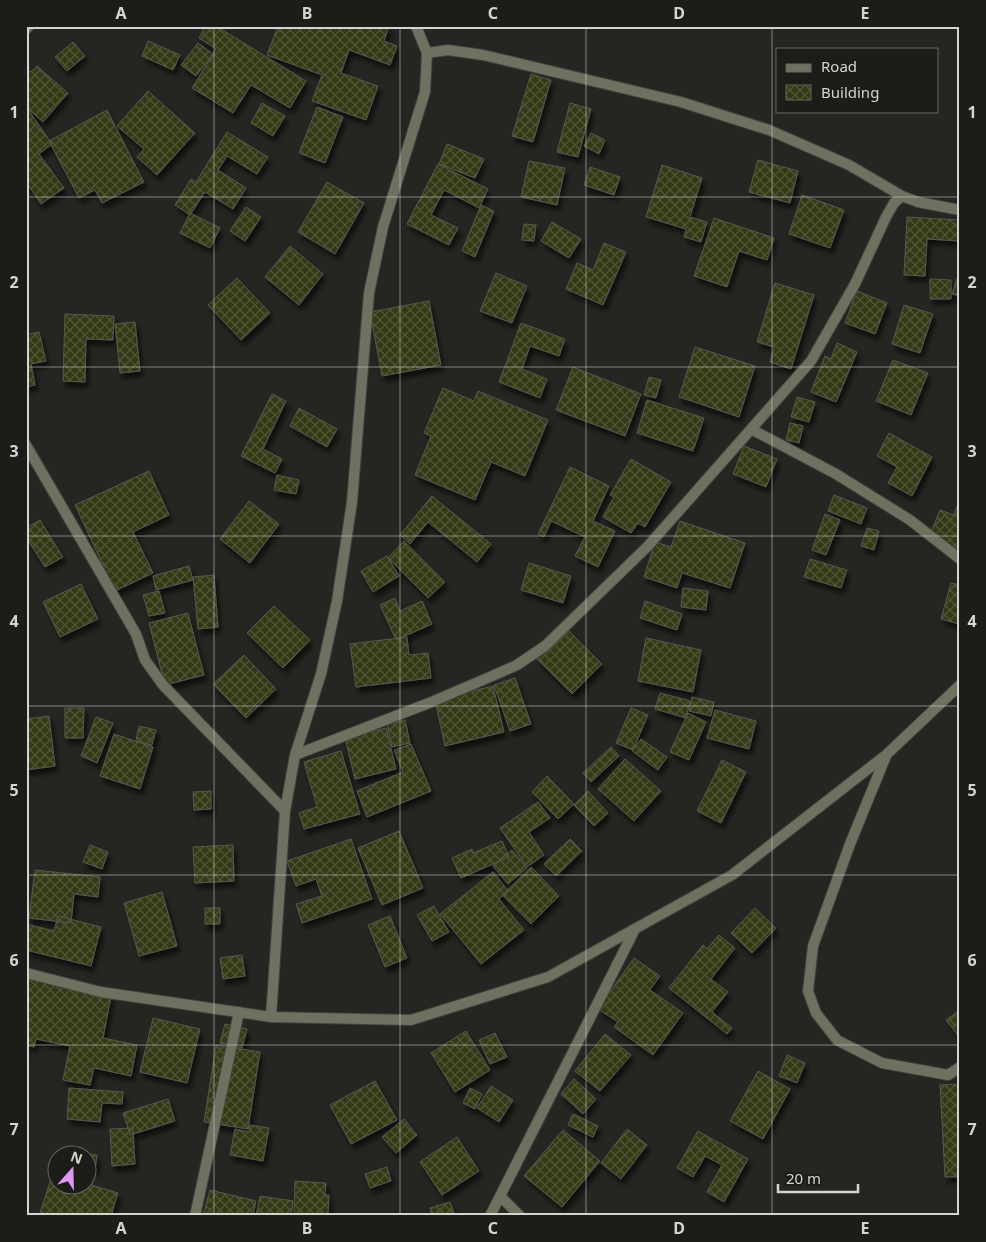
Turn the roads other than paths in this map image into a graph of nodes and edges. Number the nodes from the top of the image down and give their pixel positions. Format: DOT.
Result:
graph roads {
  1 [pos="29,26"];
  2 [pos="416,26"];
  3 [pos="26,29"];
  4 [pos="427,53"];
  5 [pos="902,196"];
  6 [pos="960,210"];
  7 [pos="751,429"];
  8 [pos="26,444"];
  9 [pos="960,559"];
  10 [pos="960,685"];
  11 [pos="295,755"];
  12 [pos="886,756"];
  13 [pos="285,811"];
  14 [pos="635,929"];
  15 [pos="26,973"];
  16 [pos="239,1012"];
  17 [pos="271,1017"];
  18 [pos="960,1067"];
  19 [pos="500,1196"];
  20 [pos="195,1216"];
  21 [pos="490,1216"];
  22 [pos="520,1216"];
  1 -- 3 [label="street"];
  2 -- 4 [label="street"];
  4 -- 5 [label="street"];
  4 -- 11 [label="street"];
  5 -- 6 [label="street"];
  5 -- 7 [label="street"];
  7 -- 9 [label="street"];
  7 -- 11 [label="street"];
  8 -- 13 [label="street"];
  10 -- 12 [label="street"];
  11 -- 13 [label="street"];
  12 -- 14 [label="street"];
  12 -- 18 [label="street"];
  13 -- 17 [label="street"];
  14 -- 17 [label="street"];
  14 -- 19 [label="street"];
  15 -- 16 [label="street"];
  16 -- 17 [label="street"];
  16 -- 20 [label="street"];
  19 -- 21 [label="street"];
  19 -- 22 [label="street"];
}
